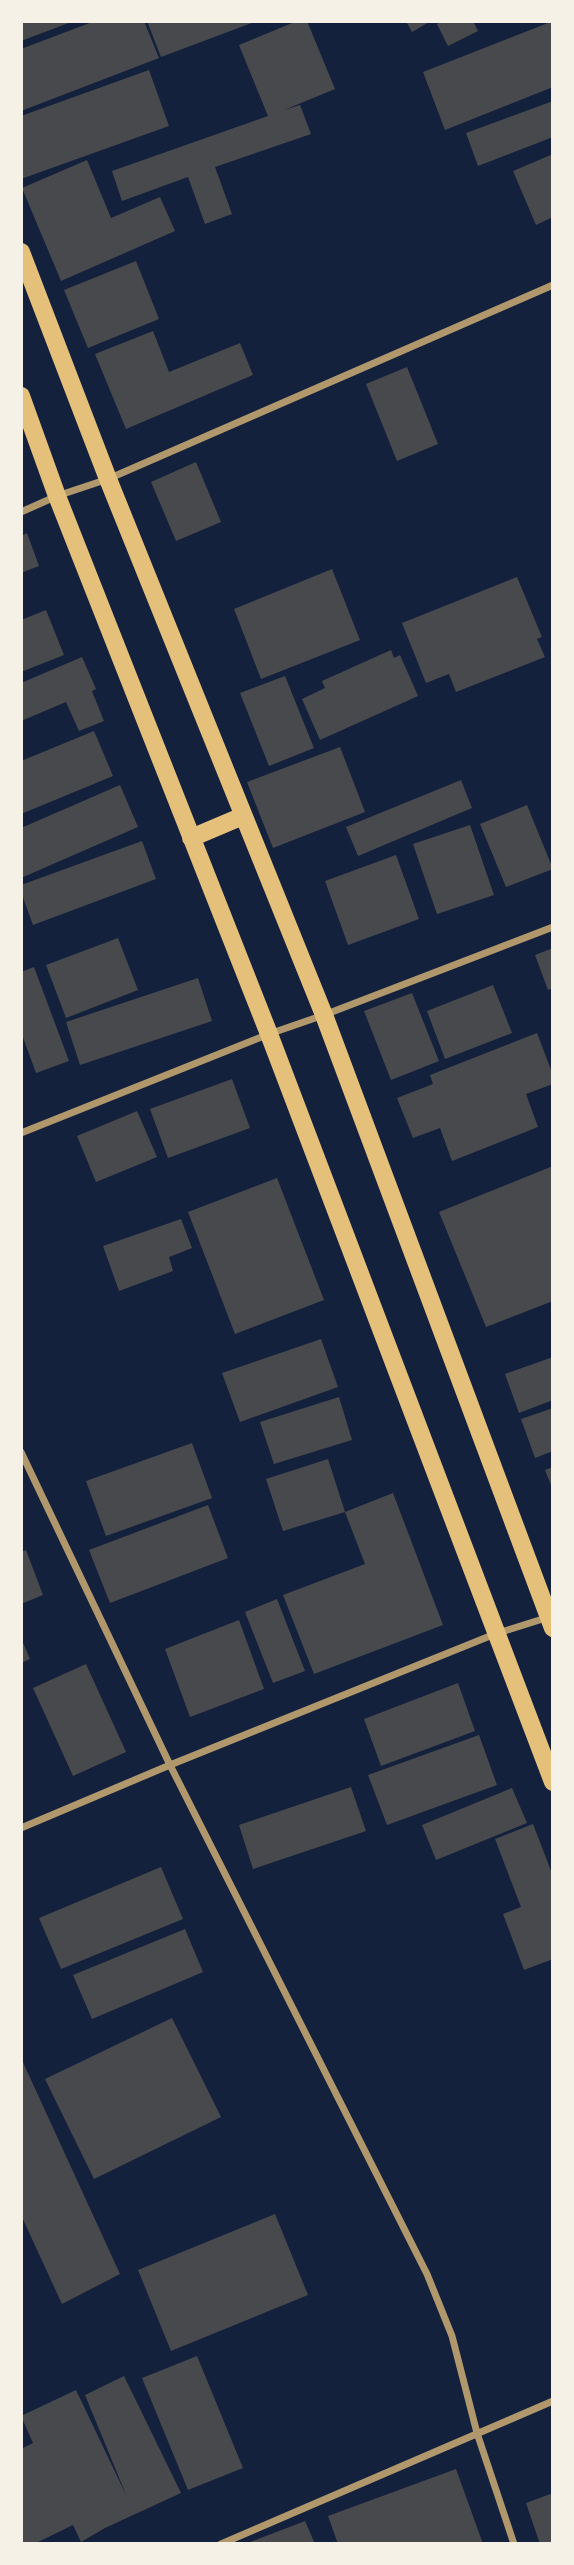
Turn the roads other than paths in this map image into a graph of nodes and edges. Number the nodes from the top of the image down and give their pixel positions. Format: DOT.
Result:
graph roads {
  1 [pos="21,252"];
  2 [pos="553,285"];
  3 [pos="21,396"];
  4 [pos="108,479"];
  5 [pos="57,496"];
  6 [pos="21,512"];
  7 [pos="243,816"];
  8 [pos="191,838"];
  9 [pos="553,927"];
  10 [pos="324,1016"];
  11 [pos="269,1034"];
  12 [pos="21,1133"];
  13 [pos="21,1452"];
  14 [pos="552,1620"];
  15 [pos="495,1634"];
  16 [pos="170,1765"];
  17 [pos="553,1782"];
  18 [pos="21,1828"];
  19 [pos="553,2401"];
  20 [pos="477,2432"];
  21 [pos="221,2544"];
  22 [pos="514,2544"];
  1 -- 4 [label="main road"];
  2 -- 4 [label="street"];
  3 -- 5 [label="main road"];
  4 -- 5 [label="street"];
  4 -- 7 [label="main road"];
  5 -- 6 [label="street"];
  5 -- 8 [label="main road"];
  7 -- 8 [label="main road"];
  7 -- 10 [label="main road"];
  8 -- 11 [label="main road"];
  9 -- 10 [label="street"];
  10 -- 11 [label="street"];
  10 -- 14 [label="main road"];
  11 -- 12 [label="street"];
  11 -- 15 [label="main road"];
  13 -- 16 [label="street"];
  14 -- 15 [label="street"];
  15 -- 16 [label="street"];
  15 -- 17 [label="main road"];
  16 -- 18 [label="street"];
  16 -- 20 [label="street"];
  19 -- 20 [label="street"];
  20 -- 21 [label="street"];
  20 -- 22 [label="street"];
}
